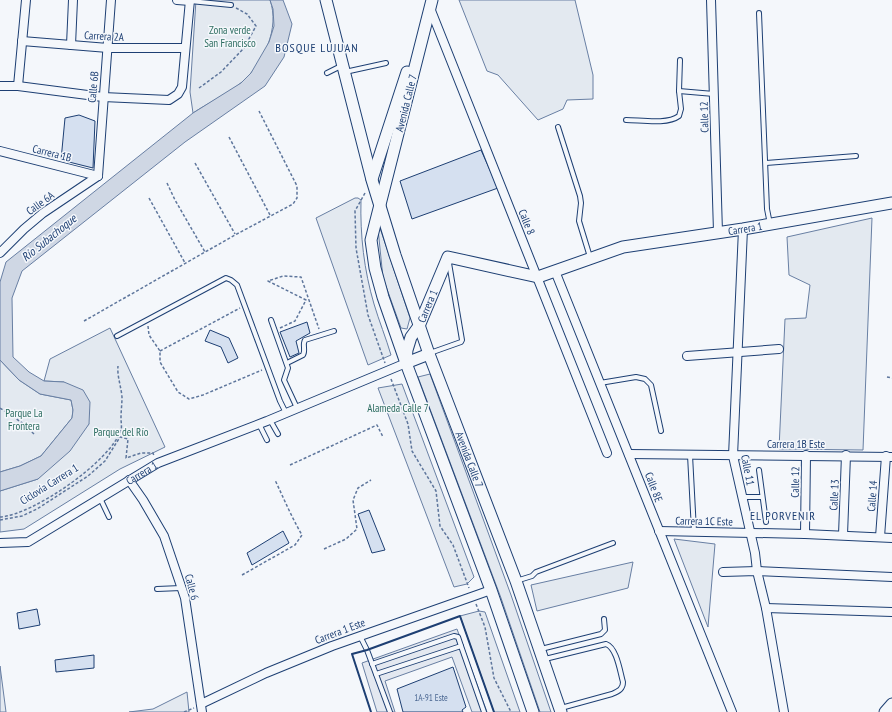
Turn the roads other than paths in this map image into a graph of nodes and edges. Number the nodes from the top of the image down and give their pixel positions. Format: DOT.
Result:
graph roads {
  1 [pos="26,0"];
  2 [pos="73,0"];
  3 [pos="111,0"];
  4 [pos="177,0"];
  5 [pos="190,0"];
  6 [pos="326,0"];
  7 [pos="427,0"];
  8 [pos="431,0"];
  9 [pos="711,0"];
  10 [pos="231,5"];
  11 [pos="759,13"];
  12 [pos="22,41"];
  13 [pos="71,45"];
  14 [pos="108,48"];
  15 [pos="185,48"];
  16 [pos="680,60"];
  17 [pos="386,63"];
  18 [pos="344,68"];
  19 [pos="327,73"];
  20 [pos="0,86"];
  21 [pos="18,86"];
  22 [pos="679,91"];
  23 [pos="714,94"];
  24 [pos="103,97"];
  25 [pos="626,120"];
  26 [pos="558,127"];
  27 [pos="0,151"];
  28 [pos="856,156"];
  29 [pos="766,163"];
  30 [pos="98,176"];
  31 [pos="372,180"];
  32 [pos="892,203"];
  33 [pos="770,224"];
  34 [pos="743,229"];
  35 [pos="718,232"];
  36 [pos="0,253"];
  37 [pos="448,257"];
  38 [pos="591,258"];
  39 [pos="555,271"];
  40 [pos="538,278"];
  41 [pos="271,320"];
  42 [pos="419,326"];
  43 [pos="334,331"];
  44 [pos="117,336"];
  45 [pos="779,349"];
  46 [pos="739,352"];
  47 [pos="429,354"];
  48 [pos="687,356"];
  49 [pos="286,363"];
  50 [pos="406,363"];
  51 [pos="600,383"];
  52 [pos="297,408"];
  53 [pos="286,413"];
  54 [pos="270,420"];
  55 [pos="259,424"];
  56 [pos="662,431"];
  57 [pos="278,434"];
  58 [pos="267,440"];
  59 [pos="607,453"];
  60 [pos="629,454"];
  61 [pos="690,455"];
  62 [pos="806,455"];
  63 [pos="846,455"];
  64 [pos="733,456"];
  65 [pos="889,456"];
  66 [pos="759,470"];
  67 [pos="128,480"];
  68 [pos="742,497"];
  69 [pos="762,497"];
  70 [pos="100,498"];
  71 [pos="109,517"];
  72 [pos="766,522"];
  73 [pos="659,531"];
  74 [pos="694,532"];
  75 [pos="750,533"];
  76 [pos="805,534"];
  77 [pos="843,535"];
  78 [pos="880,537"];
  79 [pos="892,538"];
  80 [pos="0,543"];
  81 [pos="613,543"];
  82 [pos="757,570"];
  83 [pos="723,572"];
  84 [pos="892,577"];
  85 [pos="516,582"];
  86 [pos="181,588"];
  87 [pos="158,589"];
  88 [pos="491,590"];
  89 [pos="766,608"];
  90 [pos="892,612"];
  91 [pos="604,619"];
  92 [pos="360,635"];
  93 [pos="462,646"];
  94 [pos="541,654"];
  95 [pos="372,664"];
  96 [pos="376,674"];
  97 [pos="892,704"];
  98 [pos="201,708"];
  99 [pos="560,710"];
  100 [pos="390,712"];
  101 [pos="484,712"];
  102 [pos="533,712"];
  103 [pos="732,712"];
  104 [pos="784,712"];
  105 [pos="885,712"];
  1 -- 12 [label="street"];
  2 -- 13 [label="street"];
  3 -- 14 [label="street, Calle 6B"];
  4 -- 5 [label="street"];
  5 -- 10 [label="lane"];
  5 -- 15 [label="street"];
  6 -- 18 [label="main road, Avenida Calle 7"];
  7 -- 40 [label="street, Calle 8"];
  8 -- 31 [label="main road, Avenida Calle 7"];
  8 -- 50 [label="main road, Avenida Calle 7"];
  9 -- 23 [label="street, Calle 12"];
  11 -- 29 [label="lane"];
  12 -- 13 [label="street, Carrera 2A"];
  12 -- 21 [label="street"];
  13 -- 14 [label="street, Carrera 2A"];
  14 -- 15 [label="street, Carrera 2A"];
  14 -- 24 [label="street, Calle 6B"];
  15 -- 24 [label="street"];
  16 -- 22 [label="lane"];
  17 -- 18 [label="lane"];
  18 -- 19 [label="lane"];
  18 -- 31 [label="main road, Avenida Calle 7"];
  20 -- 21 [label="street"];
  21 -- 24 [label="street"];
  22 -- 23 [label="lane"];
  22 -- 25 [label="lane"];
  23 -- 35 [label="street, Calle 12"];
  24 -- 30 [label="street, Calle 6B"];
  26 -- 38 [label="lane"];
  27 -- 30 [label="street, Carrera 1B"];
  28 -- 29 [label="lane"];
  29 -- 33 [label="lane"];
  30 -- 36 [label="street, Calle 6A"];
  31 -- 42 [label="main road, Avenida Calle 7"];
  32 -- 33 [label="main road, Carrera 1"];
  33 -- 34 [label="main road, Carrera 1"];
  34 -- 35 [label="main road, Carrera 1"];
  34 -- 46 [label="street, Calle 11"];
  35 -- 38 [label="main road, Carrera 1"];
  37 -- 40 [label="main road"];
  37 -- 42 [label="main road, Carrera 1"];
  37 -- 47 [label="lane"];
  38 -- 39 [label="main road, Carrera 1"];
  39 -- 40 [label="main road, Carrera 1"];
  39 -- 51 [label="street, Calle 8E"];
  40 -- 59 [label="street, Calle 8"];
  41 -- 49 [label="lane"];
  42 -- 47 [label="main road, Avenida Calle 7"];
  42 -- 50 [label="main road, Carrera 1"];
  43 -- 49 [label="lane"];
  44 -- 53 [label="lane"];
  45 -- 46 [label="street"];
  46 -- 48 [label="street"];
  46 -- 64 [label="street, Calle 11"];
  47 -- 50 [label="main road"];
  47 -- 85 [label="main road, Avenida Calle 7"];
  49 -- 52 [label="lane"];
  50 -- 52 [label="street, Carrera 1"];
  50 -- 88 [label="main road, Avenida Calle 7"];
  51 -- 56 [label="lane"];
  51 -- 60 [label="street, Calle 8E"];
  52 -- 53 [label="street, Carrera 1"];
  53 -- 54 [label="street, Carrera 1"];
  54 -- 55 [label="street, Carrera 1"];
  54 -- 57 [label="lane"];
  55 -- 58 [label="lane"];
  55 -- 67 [label="street, Carrera 1"];
  60 -- 61 [label="street, Carrera 1B Este"];
  60 -- 73 [label="street, Calle 8E"];
  61 -- 64 [label="street, Carrera 1B Este"];
  61 -- 74 [label="lane"];
  62 -- 63 [label="street, Carrera 1B Este"];
  62 -- 64 [label="street, Carrera 1B Este"];
  62 -- 76 [label="street, Calle 12"];
  63 -- 65 [label="street, Carrera 1B Este"];
  63 -- 77 [label="street, Calle 13"];
  64 -- 68 [label="street, Calle 11"];
  65 -- 78 [label="street, Calle 14"];
  66 -- 69 [label="lane"];
  67 -- 70 [label="street, Carrera 1"];
  67 -- 86 [label="street, Calle 6"];
  68 -- 69 [label="lane"];
  68 -- 75 [label="street, Calle 11"];
  69 -- 72 [label="lane"];
  70 -- 71 [label="lane"];
  70 -- 80 [label="street, Carrera 1"];
  73 -- 74 [label="street, Carrera 1C Este"];
  73 -- 103 [label="street, Calle 8E"];
  74 -- 75 [label="street, Carrera 1C Este"];
  75 -- 76 [label="street, Carrera 1C Este"];
  75 -- 82 [label="street, Calle 11"];
  76 -- 77 [label="street, Carrera 1C Este"];
  77 -- 78 [label="street, Carrera 1C Este"];
  78 -- 79 [label="street, Carrera 1C Este"];
  81 -- 85 [label="lane"];
  82 -- 83 [label="street"];
  82 -- 84 [label="street"];
  82 -- 89 [label="street, Calle 11"];
  85 -- 94 [label="main road, Avenida Calle 7"];
  86 -- 87 [label="lane"];
  86 -- 98 [label="street, Calle 6"];
  88 -- 92 [label="street, Carrera 1 Este"];
  88 -- 102 [label="main road, Avenida Calle 7"];
  89 -- 90 [label="street"];
  89 -- 104 [label="street, Calle 11"];
  91 -- 94 [label="lane"];
  92 -- 95 [label="lane"];
  92 -- 98 [label="street, Carrera 1 Este"];
  93 -- 95 [label="lane"];
  93 -- 96 [label="lane"];
  93 -- 101 [label="lane"];
  94 -- 99 [label="main road, Avenida Calle 7"];
  94 -- 99 [label="lane"];
  95 -- 96 [label="lane"];
  96 -- 100 [label="lane"];
  97 -- 105 [label="main road"];
}
